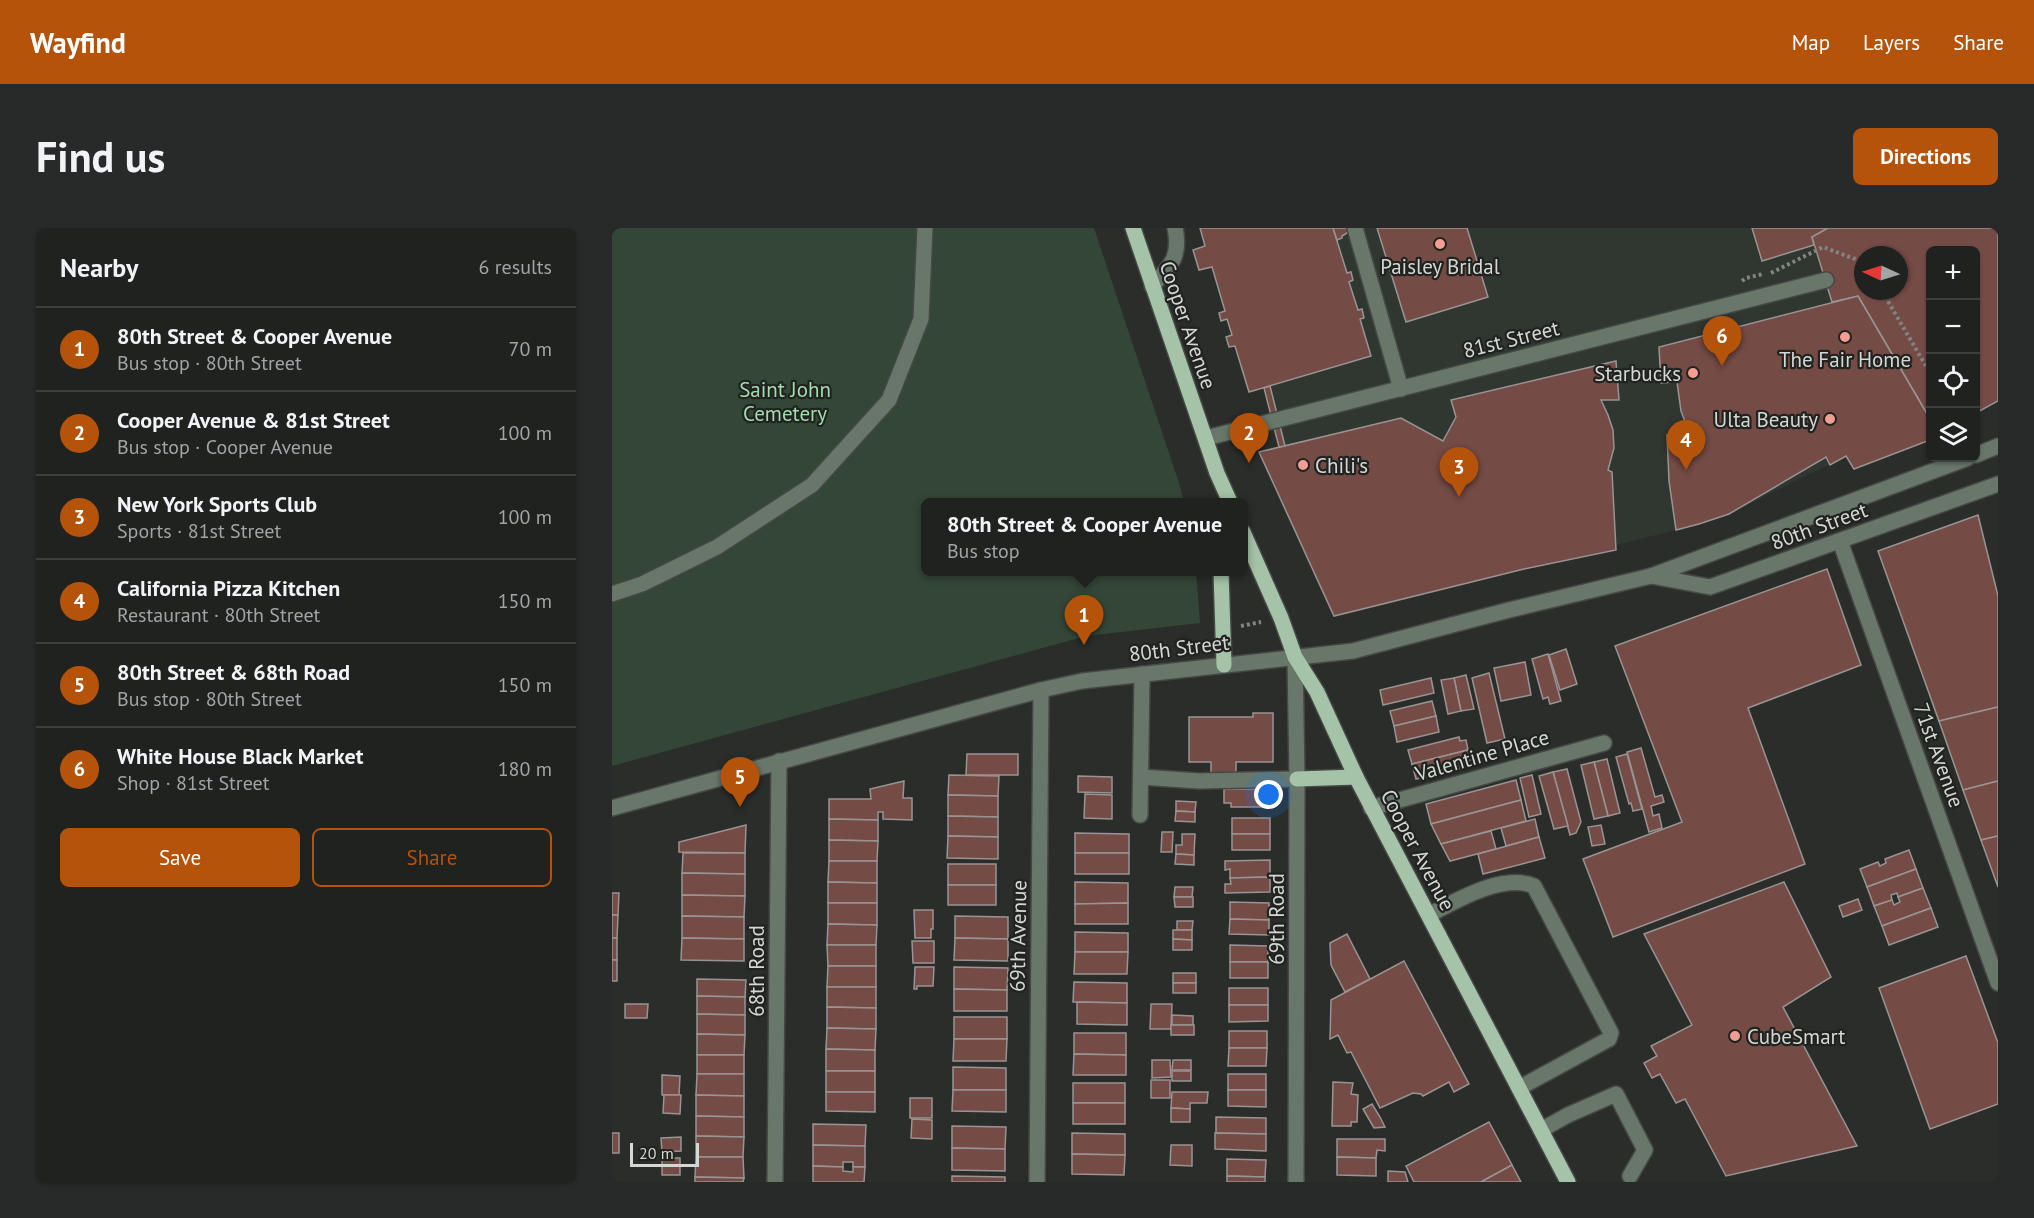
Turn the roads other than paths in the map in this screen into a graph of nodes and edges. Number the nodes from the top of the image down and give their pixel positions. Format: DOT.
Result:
graph roads {
  1 [pos="925,228"];
  2 [pos="1133,228"];
  3 [pos="1175,228"];
  4 [pos="1355,228"];
  5 [pos="1826,280"];
  6 [pos="1152,286"];
  7 [pos="1401,389"];
  8 [pos="1206,438"];
  9 [pos="1998,447"];
  10 [pos="1980,454"];
  11 [pos="1957,462"];
  12 [pos="1217,473"];
  13 [pos="1998,484"];
  14 [pos="1218,498"];
  15 [pos="1228,498"];
  16 [pos="1840,541"];
  17 [pos="1248,544"];
  18 [pos="1221,576"];
  19 [pos="1651,576"];
  20 [pos="612,594"];
  21 [pos="1295,657"];
  22 [pos="1224,665"];
  23 [pos="1142,674"];
  24 [pos="1041,690"];
  25 [pos="1604,743"];
  26 [pos="779,761"];
  27 [pos="1141,777"];
  28 [pos="1356,777"];
  29 [pos="1298,779"];
  30 [pos="612,808"];
  31 [pos="1371,808"];
  32 [pos="1140,815"];
  33 [pos="1429,915"];
  34 [pos="1998,983"];
  35 [pos="1519,1088"];
  36 [pos="1541,1130"];
  37 [pos="1630,1176"];
  38 [pos="775,1182"];
  39 [pos="1037,1182"];
  40 [pos="1296,1182"];
  41 [pos="1568,1182"];
  1 -- 20 [label="street"];
  2 -- 6 [label="main road, Cooper Avenue"];
  3 -- 6 [label="street"];
  4 -- 7 [label="street"];
  5 -- 7 [label="street, 81st Street"];
  6 -- 8 [label="main road, Cooper Avenue"];
  7 -- 8 [label="street, 81st Street"];
  8 -- 12 [label="main road, Cooper Avenue"];
  9 -- 10 [label="street"];
  11 -- 19 [label="street, 80th Street"];
  12 -- 14 [label="main road"];
  12 -- 15 [label="main road, Cooper Avenue"];
  13 -- 16 [label="street, 80th Street"];
  16 -- 19 [label="street, 80th Street"];
  16 -- 34 [label="street, 71st Avenue"];
  17 -- 21 [label="main road, Cooper Avenue"];
  18 -- 22 [label="main road"];
  19 -- 21 [label="street, 80th Street"];
  21 -- 22 [label="street, 80th Street"];
  21 -- 28 [label="main road, Cooper Avenue"];
  21 -- 29 [label="street, 69th Road"];
  22 -- 23 [label="street, 80th Street"];
  23 -- 24 [label="street, 80th Street"];
  23 -- 27 [label="street"];
  24 -- 26 [label="street, 80th Street"];
  24 -- 39 [label="street, 69th Avenue"];
  25 -- 31 [label="street, Valentine Place"];
  26 -- 30 [label="street, 80th Street"];
  26 -- 38 [label="street, 68th Road"];
  27 -- 29 [label="street"];
  27 -- 32 [label="street"];
  28 -- 29 [label="main road"];
  28 -- 31 [label="main road, Cooper Avenue"];
  29 -- 40 [label="street, 69th Road"];
  31 -- 33 [label="main road, Cooper Avenue"];
  33 -- 35 [label="main road, Cooper Avenue"];
  33 -- 35 [label="street"];
  35 -- 36 [label="main road, Cooper Avenue"];
  36 -- 37 [label="street"];
  36 -- 41 [label="main road, Cooper Avenue"];
}
